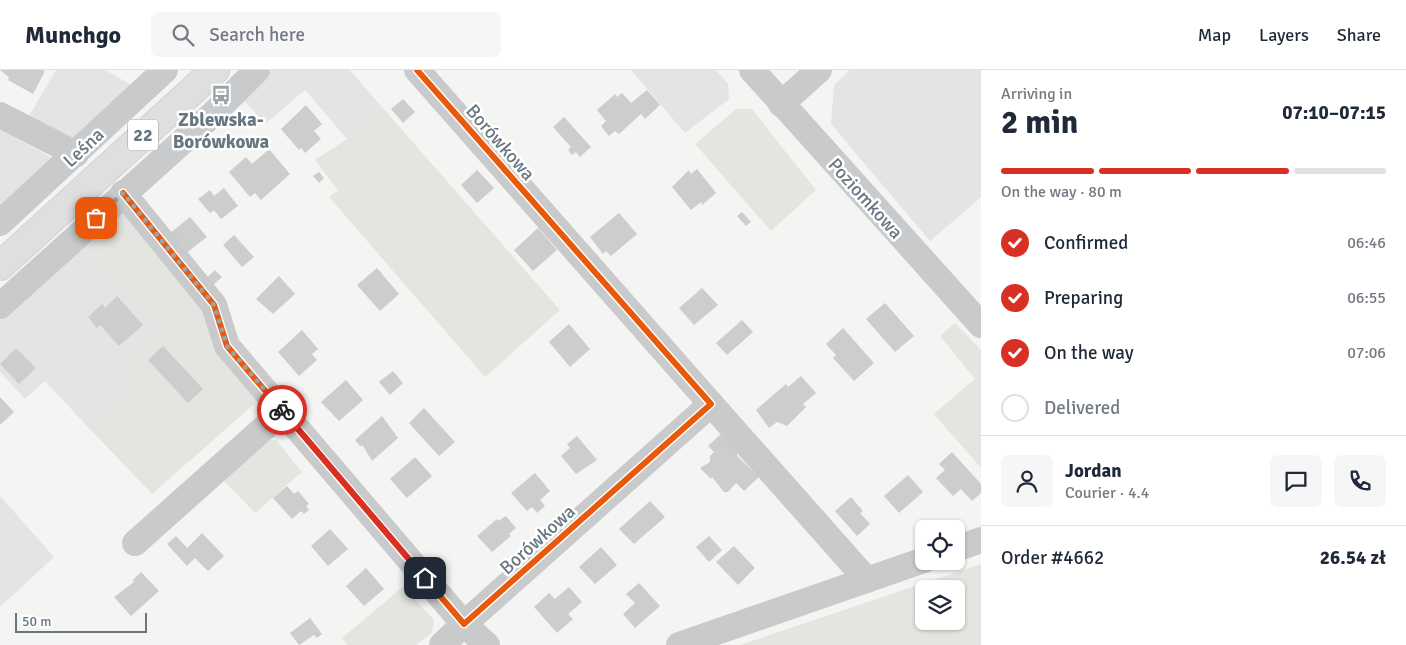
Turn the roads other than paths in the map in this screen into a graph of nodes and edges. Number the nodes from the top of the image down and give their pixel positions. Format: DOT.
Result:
graph roads {
  1 [pos="164,70"];
  2 [pos="215,70"];
  3 [pos="257,70"];
  4 [pos="417,70"];
  5 [pos="752,70"];
  6 [pos="819,70"];
  7 [pos="781,104"];
  8 [pos="0,115"];
  9 [pos="76,154"];
  10 [pos="123,193"];
  11 [pos="0,223"];
  12 [pos="0,266"];
  13 [pos="0,306"];
  14 [pos="981,325"];
  15 [pos="711,404"];
  16 [pos="283,411"];
  17 [pos="981,540"];
  18 [pos="136,543"];
  19 [pos="965,546"];
  20 [pos="915,563"];
  21 [pos="867,580"];
  22 [pos="464,624"];
  23 [pos="442,645"];
  24 [pos="487,645"];
  25 [pos="679,645"];
  1 -- 9 [label="street, Leśna"];
  2 -- 12 [label="main road, 22"];
  3 -- 10 [label="street"];
  4 -- 15 [label="street, Borówkowa"];
  5 -- 7 [label="street, Poziomkowa"];
  6 -- 7 [label="street"];
  7 -- 14 [label="street, Poziomkowa"];
  8 -- 9 [label="street"];
  9 -- 11 [label="street, Leśna"];
  10 -- 13 [label="street"];
  10 -- 16 [label="street"];
  15 -- 21 [label="street"];
  15 -- 22 [label="street, Borówkowa"];
  16 -- 18 [label="street"];
  16 -- 22 [label="street"];
  17 -- 19 [label="street"];
  20 -- 21 [label="street"];
  21 -- 25 [label="street"];
  22 -- 23 [label="street, Borówkowa"];
  22 -- 24 [label="street"];
}
